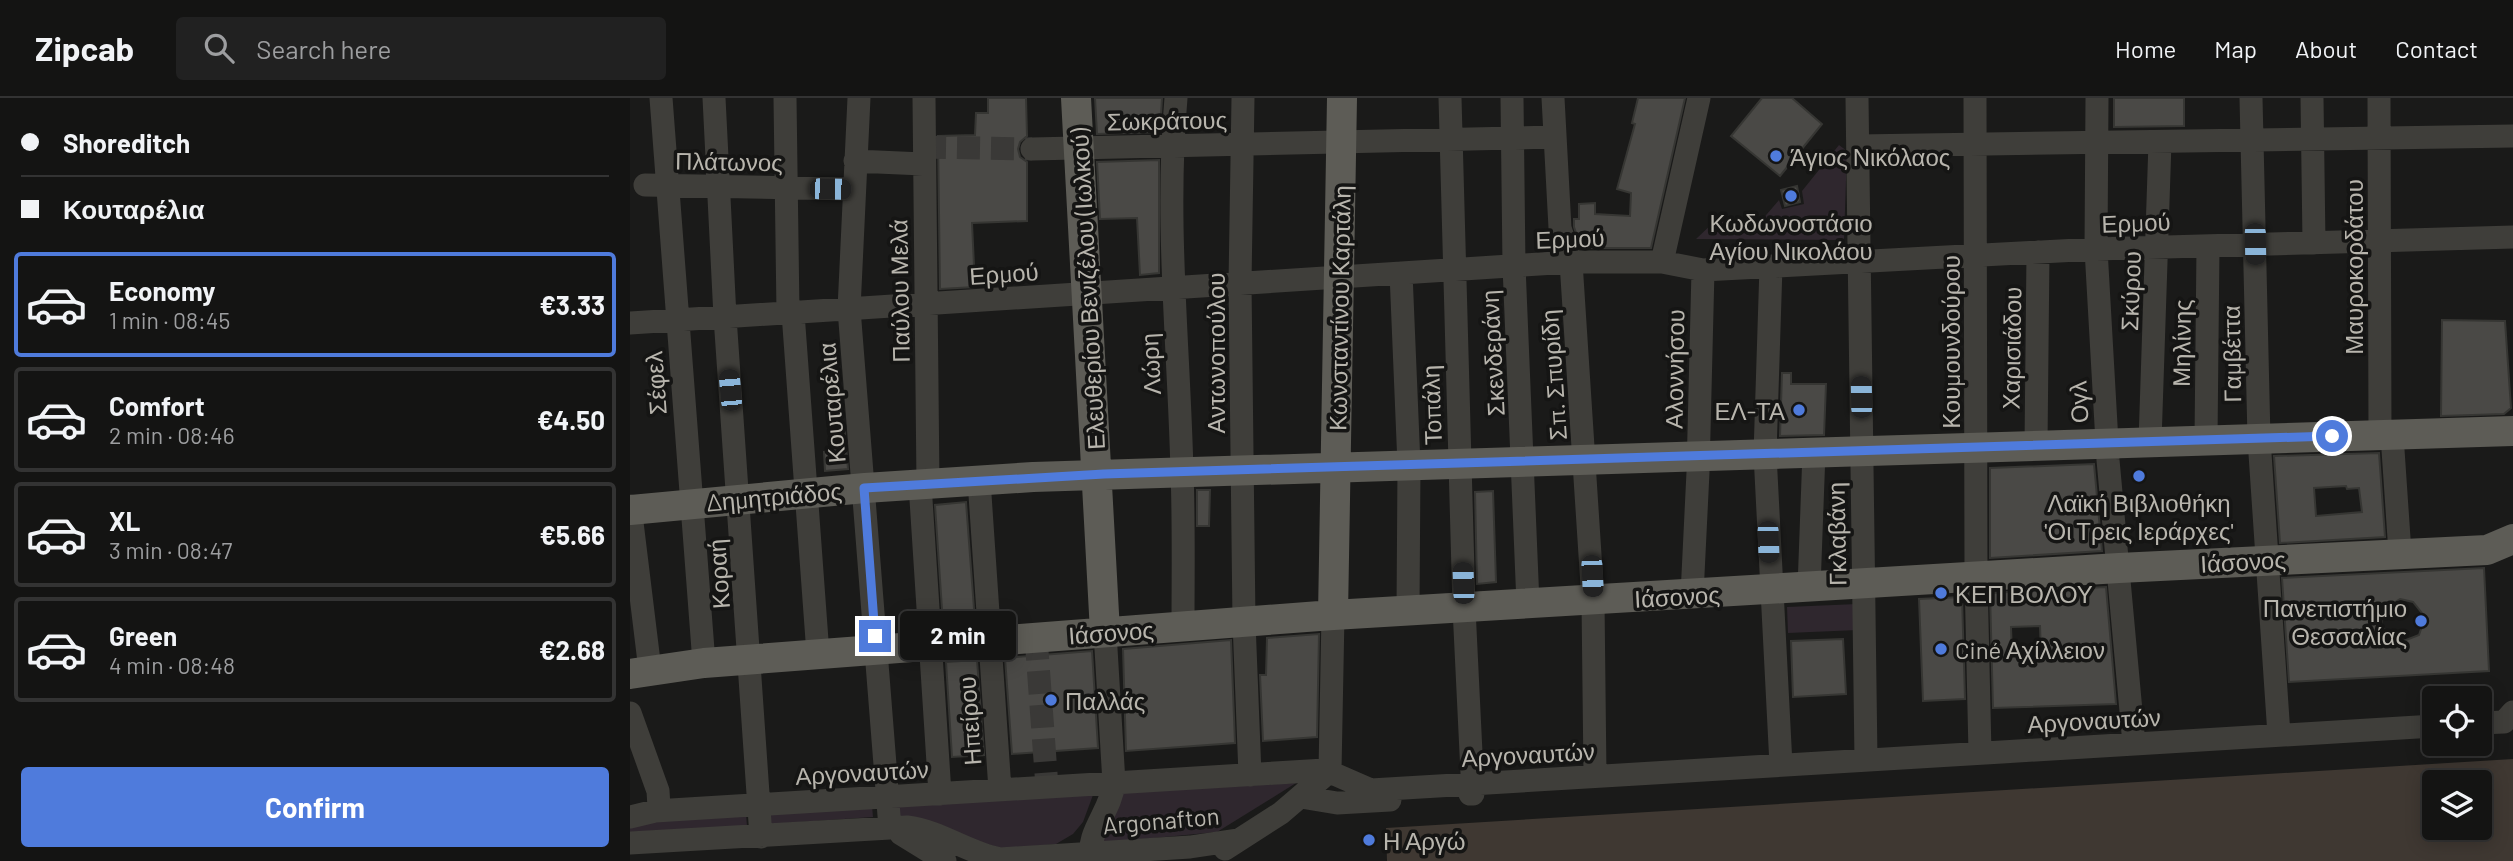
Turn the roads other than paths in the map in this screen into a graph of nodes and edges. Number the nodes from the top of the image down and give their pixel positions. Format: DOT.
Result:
graph roads {
  1 [pos="661,98"];
  2 [pos="713,98"];
  3 [pos="785,98"];
  4 [pos="859,98"];
  5 [pos="924,98"];
  6 [pos="1076,98"];
  7 [pos="1176,98"];
  8 [pos="1244,98"];
  9 [pos="1342,98"];
  10 [pos="1450,98"];
  11 [pos="1513,98"];
  12 [pos="1553,98"];
  13 [pos="1699,98"];
  14 [pos="1857,98"];
  15 [pos="1975,98"];
  16 [pos="2096,98"];
  17 [pos="2251,98"];
  18 [pos="2312,98"];
  19 [pos="2379,98"];
  20 [pos="2513,136"];
  21 [pos="1555,137"];
  22 [pos="1514,138"];
  23 [pos="2379,138"];
  24 [pos="2312,139"];
  25 [pos="1451,140"];
  26 [pos="2251,140"];
  27 [pos="1342,142"];
  28 [pos="2160,142"];
  29 [pos="2096,143"];
  30 [pos="1243,145"];
  31 [pos="1975,145"];
  32 [pos="1172,146"];
  33 [pos="1858,146"];
  34 [pos="1079,148"];
  35 [pos="1032,149"];
  36 [pos="855,161"];
  37 [pos="923,164"];
  38 [pos="656,186"];
  39 [pos="718,187"];
  40 [pos="785,188"];
  41 [pos="853,189"];
  42 [pos="2513,237"];
  43 [pos="2379,241"];
  44 [pos="2314,243"];
  45 [pos="2255,244"];
  46 [pos="2208,246"];
  47 [pos="2158,247"];
  48 [pos="2096,249"];
  49 [pos="2038,252"];
  50 [pos="1976,256"];
  51 [pos="1859,261"];
  52 [pos="1571,262"];
  53 [pos="1662,262"];
  54 [pos="1514,266"];
  55 [pos="1771,266"];
  56 [pos="1454,270"];
  57 [pos="1703,270"];
  58 [pos="1401,273"];
  59 [pos="1339,277"];
  60 [pos="1240,284"];
  61 [pos="1172,288"];
  62 [pos="1087,293"];
  63 [pos="925,304"];
  64 [pos="849,309"];
  65 [pos="791,313"];
  66 [pos="725,317"];
  67 [pos="677,320"];
  68 [pos="630,323"];
  69 [pos="2513,431"];
  70 [pos="2386,435"];
  71 [pos="2259,439"];
  72 [pos="2206,440"];
  73 [pos="2150,442"];
  74 [pos="2107,443"];
  75 [pos="2036,446"];
  76 [pos="1976,447"];
  77 [pos="1861,451"];
  78 [pos="1814,452"];
  79 [pos="1765,454"];
  80 [pos="1699,456"];
  81 [pos="1585,459"];
  82 [pos="1523,461"];
  83 [pos="1460,463"];
  84 [pos="1409,465"];
  85 [pos="1336,467"];
  86 [pos="1243,470"];
  87 [pos="1182,472"];
  88 [pos="1097,475"];
  89 [pos="979,481"];
  90 [pos="924,484"];
  91 [pos="864,488"];
  92 [pos="807,493"];
  93 [pos="739,500"];
  94 [pos="691,504"];
  95 [pos="630,508"];
  96 [pos="2513,539"];
  97 [pos="2400,553"];
  98 [pos="2267,560"];
  99 [pos="2119,568"];
  100 [pos="1976,577"];
  101 [pos="1863,584"];
  102 [pos="1809,588"];
  103 [pos="1769,590"];
  104 [pos="1692,595"];
  105 [pos="1593,601"];
  106 [pos="1528,604"];
  107 [pos="1464,608"];
  108 [pos="1408,611"];
  109 [pos="1333,615"];
  110 [pos="1244,622"];
  111 [pos="1183,626"];
  112 [pos="1105,632"];
  113 [pos="990,641"];
  114 [pos="931,646"];
  115 [pos="877,650"];
  116 [pos="818,654"];
  117 [pos="750,660"];
  118 [pos="704,663"];
  119 [pos="640,672"];
  120 [pos="630,713"];
  121 [pos="2422,727"];
  122 [pos="2279,735"];
  123 [pos="2134,744"];
  124 [pos="1980,753"];
  125 [pos="1866,760"];
  126 [pos="1781,765"];
  127 [pos="1330,771"];
  128 [pos="1250,775"];
  129 [pos="1595,776"];
  130 [pos="1114,783"];
  131 [pos="1473,788"];
  132 [pos="1000,790"];
  133 [pos="940,794"];
  134 [pos="887,797"];
  135 [pos="1301,797"];
  136 [pos="759,805"];
  137 [pos="655,811"];
  138 [pos="630,817"];
  139 [pos="890,828"];
  140 [pos="761,836"];
  141 [pos="1237,840"];
  142 [pos="630,843"];
  143 [pos="1090,857"];
  144 [pos="945,861"];
  145 [pos="1201,861"];
  1 -- 38 [label="street, Σέφελ"];
  2 -- 39 [label="street, Κοραή"];
  3 -- 40 [label="street"];
  4 -- 36 [label="street, Κουταρέλια"];
  5 -- 37 [label="street, Παύλου Μελά"];
  6 -- 34 [label="main road, Ελευθερίου Βενιζέλου (Ιωλκού)"];
  7 -- 32 [label="street, Λώρη"];
  8 -- 30 [label="street, Αντωνοπούλου"];
  9 -- 27 [label="main road, Κωνσταντίνου Καρτάλη"];
  10 -- 25 [label="street, Τοπάλη"];
  11 -- 22 [label="street, Σκενδεράνη"];
  12 -- 21 [label="street, Σπ. Σπυρίδη"];
  13 -- 53 [label="street"];
  14 -- 33 [label="street, Γκλαβάνη"];
  15 -- 31 [label="street, Κουμουνδούρου"];
  16 -- 29 [label="street, Ογλ"];
  17 -- 26 [label="street, Γαμβέττα"];
  18 -- 24 [label="street"];
  19 -- 23 [label="street, Μαυροκορδάτου"];
  20 -- 23 [label="street"];
  21 -- 22 [label="street, Σωκράτους"];
  21 -- 52 [label="street, Σπ. Σπυρίδη"];
  22 -- 25 [label="street, Σωκράτους"];
  22 -- 54 [label="street, Σκενδεράνη"];
  23 -- 24 [label="street"];
  23 -- 43 [label="street, Μαυροκορδάτου"];
  24 -- 26 [label="street"];
  24 -- 44 [label="street"];
  25 -- 27 [label="street, Σωκράτους"];
  25 -- 56 [label="street, Τοπάλη"];
  26 -- 28 [label="street"];
  26 -- 45 [label="street, Γαμβέττα"];
  27 -- 30 [label="street, Σωκράτους"];
  27 -- 59 [label="main road, Κωνσταντίνου Καρτάλη"];
  28 -- 29 [label="street"];
  28 -- 47 [label="street, Σκύρου"];
  29 -- 31 [label="street"];
  29 -- 48 [label="street, Ογλ"];
  30 -- 32 [label="street, Σωκράτους"];
  30 -- 60 [label="street, Αντωνοπούλου"];
  31 -- 33 [label="street"];
  31 -- 50 [label="street, Κουμουνδούρου"];
  32 -- 34 [label="street, Σωκράτους"];
  32 -- 61 [label="street, Λώρη"];
  33 -- 51 [label="street, Γκλαβάνη"];
  34 -- 35 [label="street, Σωκράτους"];
  34 -- 62 [label="main road, Ελευθερίου Βενιζέλου (Ιωλκού)"];
  36 -- 37 [label="street"];
  36 -- 41 [label="street, Κουταρέλια"];
  37 -- 63 [label="street, Παύλου Μελά"];
  38 -- 39 [label="street, Πλάτωνος"];
  38 -- 67 [label="street, Σέφελ"];
  39 -- 40 [label="street, Πλάτωνος"];
  39 -- 66 [label="street, Κοραή"];
  40 -- 41 [label="street, Πλάτωνος"];
  40 -- 65 [label="street"];
  41 -- 64 [label="street, Κουταρέλια"];
  42 -- 43 [label="street, Ερμού"];
  43 -- 44 [label="street, Ερμού"];
  43 -- 70 [label="street, Μαυροκορδάτου"];
  44 -- 45 [label="street, Ερμού"];
  45 -- 46 [label="street, Ερμού"];
  45 -- 71 [label="street, Γαμβέττα"];
  46 -- 47 [label="street, Ερμού"];
  46 -- 72 [label="street, Μηλίνης"];
  47 -- 48 [label="street, Ερμού"];
  47 -- 73 [label="street, Σκύρου"];
  48 -- 49 [label="street, Ερμού"];
  48 -- 74 [label="street, Ογλ"];
  49 -- 50 [label="street, Ερμού"];
  49 -- 75 [label="street, Χαρισιάδου"];
  50 -- 51 [label="street, Ερμού"];
  50 -- 76 [label="street, Κουμουνδούρου"];
  51 -- 55 [label="street, Ερμού"];
  51 -- 77 [label="street, Γκλαβάνη"];
  52 -- 53 [label="street, Ερμού"];
  52 -- 54 [label="street, Ερμού"];
  52 -- 81 [label="street, Σπ. Σπυρίδη"];
  53 -- 57 [label="street, Ερμού"];
  54 -- 56 [label="street, Ερμού"];
  54 -- 82 [label="street, Σκενδεράνη"];
  55 -- 57 [label="street, Ερμού"];
  55 -- 79 [label="street"];
  56 -- 58 [label="street, Ερμού"];
  56 -- 83 [label="street, Τοπάλη"];
  57 -- 80 [label="street, Αλοννήσου"];
  58 -- 59 [label="street, Ερμού"];
  58 -- 84 [label="street"];
  59 -- 60 [label="street, Ερμού"];
  59 -- 85 [label="main road, Κωνσταντίνου Καρτάλη"];
  60 -- 61 [label="street, Ερμού"];
  60 -- 86 [label="street, Αντωνοπούλου"];
  61 -- 62 [label="street, Ερμού"];
  61 -- 87 [label="street, Λώρη"];
  62 -- 63 [label="street, Ερμού"];
  62 -- 88 [label="main road, Ελευθερίου Βενιζέλου (Ιωλκού)"];
  63 -- 64 [label="street, Ερμού"];
  63 -- 90 [label="street, Παύλου Μελά"];
  64 -- 65 [label="street, Ερμού"];
  64 -- 91 [label="street, Κουταρέλια"];
  65 -- 66 [label="street, Ερμού"];
  65 -- 92 [label="street"];
  66 -- 67 [label="street, Ερμού"];
  66 -- 93 [label="street, Κοραή"];
  67 -- 68 [label="street, Ερμού"];
  67 -- 94 [label="street, Σέφελ"];
  69 -- 70 [label="main road, Δημητριάδος"];
  70 -- 71 [label="main road, Δημητριάδος"];
  70 -- 97 [label="street, Μαυροκορδάτου"];
  71 -- 72 [label="main road, Δημητριάδος"];
  71 -- 98 [label="street, Γαμβέττα"];
  72 -- 73 [label="main road, Δημητριάδος"];
  73 -- 74 [label="main road, Δημητριάδος"];
  74 -- 75 [label="main road, Δημητριάδος"];
  74 -- 99 [label="street, Ογλ"];
  75 -- 76 [label="main road, Δημητριάδος"];
  76 -- 77 [label="main road, Δημητριάδος"];
  76 -- 100 [label="street, Κουμουνδούρου"];
  77 -- 78 [label="main road, Δημητριάδος"];
  77 -- 101 [label="street, Γκλαβάνη"];
  78 -- 79 [label="main road, Δημητριάδος"];
  78 -- 102 [label="street"];
  79 -- 80 [label="main road, Δημητριάδος"];
  79 -- 103 [label="street"];
  80 -- 81 [label="main road, Δημητριάδος"];
  80 -- 104 [label="street, Αλοννήσου"];
  81 -- 82 [label="main road, Δημητριάδος"];
  81 -- 105 [label="street, Σπ. Σπυρίδη"];
  82 -- 83 [label="main road, Δημητριάδος"];
  82 -- 106 [label="street, Σκενδεράνη"];
  83 -- 84 [label="main road, Δημητριάδος"];
  83 -- 107 [label="street, Τοπάλη"];
  84 -- 85 [label="main road, Δημητριάδος"];
  84 -- 108 [label="street"];
  85 -- 86 [label="main road, Δημητριάδος"];
  85 -- 109 [label="main road, Κωνσταντίνου Καρτάλη"];
  86 -- 87 [label="main road, Δημητριάδος"];
  86 -- 110 [label="street, Αντωνοπούλου"];
  87 -- 88 [label="main road, Δημητριάδος"];
  87 -- 111 [label="street, Λώρη"];
  88 -- 89 [label="main road, Δημητριάδος"];
  88 -- 112 [label="main road, Ελευθερίου Βενιζέλου (Ιωλκού)"];
  89 -- 90 [label="main road, Δημητριάδος"];
  89 -- 113 [label="street, Ηπείρου"];
  90 -- 91 [label="main road, Δημητριάδος"];
  90 -- 114 [label="street, Παύλου Μελά"];
  91 -- 92 [label="main road, Δημητριάδος"];
  91 -- 115 [label="street, Κουταρέλια"];
  92 -- 93 [label="main road, Δημητριάδος"];
  92 -- 116 [label="street"];
  93 -- 94 [label="main road, Δημητριάδος"];
  93 -- 117 [label="street, Κοραή"];
  94 -- 95 [label="main road, Δημητριάδος"];
  94 -- 118 [label="street, Σέφελ"];
  95 -- 119 [label="street"];
  96 -- 97 [label="main road, Ιάσονος"];
  97 -- 98 [label="main road, Ιάσονος"];
  98 -- 99 [label="main road, Ιάσονος"];
  98 -- 122 [label="street, Γαμβέττα"];
  99 -- 100 [label="main road, Ιάσονος"];
  99 -- 123 [label="street, Ογλ"];
  100 -- 101 [label="main road, Ιάσονος"];
  100 -- 124 [label="street, Κουμουνδούρου"];
  101 -- 102 [label="main road, Ιάσονος"];
  101 -- 125 [label="street, Γκλαβάνη"];
  102 -- 103 [label="main road, Ιάσονος"];
  103 -- 104 [label="main road, Ιάσονος"];
  103 -- 126 [label="street"];
  104 -- 105 [label="main road, Ιάσονος"];
  105 -- 106 [label="main road, Ιάσονος"];
  105 -- 129 [label="street, Σπ. Σπυρίδη"];
  106 -- 107 [label="main road, Ιάσονος"];
  107 -- 108 [label="main road, Ιάσονος"];
  107 -- 131 [label="street, Τοπάλη"];
  108 -- 109 [label="main road, Ιάσονος"];
  109 -- 110 [label="main road, Ιάσονος"];
  109 -- 127 [label="street, Κωνσταντίνου Καρτάλη"];
  110 -- 111 [label="main road, Ιάσονος"];
  110 -- 128 [label="street, Αντωνοπούλου"];
  111 -- 112 [label="main road, Ιάσονος"];
  112 -- 113 [label="main road, Ιάσονος"];
  112 -- 130 [label="street, Ελευθερίου Βενιζέλου (Ιωλκού)"];
  113 -- 114 [label="main road, Ιάσονος"];
  113 -- 132 [label="street, Ηπείρου"];
  114 -- 115 [label="main road, Ιάσονος"];
  114 -- 133 [label="street, Παύλου Μελά"];
  115 -- 116 [label="main road, Ιάσονος"];
  115 -- 134 [label="street, Κουταρέλια"];
  116 -- 117 [label="main road, Ιάσονος"];
  117 -- 118 [label="main road, Ιάσονος"];
  117 -- 136 [label="street, Κοραή"];
  118 -- 119 [label="main road, Ιάσονος"];
  120 -- 137 [label="street"];
  121 -- 122 [label="street, Αργοναυτών"];
  122 -- 123 [label="street, Αργοναυτών"];
  123 -- 124 [label="street, Αργοναυτών"];
  124 -- 125 [label="street, Αργοναυτών"];
  125 -- 126 [label="street, Αργοναυτών"];
  126 -- 129 [label="street, Αργοναυτών"];
  127 -- 128 [label="street, Αργοναυτών"];
  127 -- 131 [label="street, Αργοναυτών"];
  127 -- 135 [label="street"];
  128 -- 130 [label="street, Αργοναυτών"];
  129 -- 131 [label="street, Αργοναυτών"];
  130 -- 132 [label="street, Αργοναυτών"];
  130 -- 143 [label="street, Ελευθερίου Βενιζέλου (Ιωλκού)"];
  131 -- 135 [label="street, Αργοναυτών"];
  132 -- 133 [label="street, Αργοναυτών"];
  133 -- 134 [label="street, Αργοναυτών"];
  134 -- 136 [label="street, Αργοναυτών"];
  134 -- 139 [label="street, Κουταρέλια"];
  135 -- 141 [label="street"];
  136 -- 137 [label="street, Αργοναυτών"];
  136 -- 140 [label="street, Κοραή"];
  137 -- 138 [label="street, Αργοναυτών"];
  139 -- 140 [label="street, Argonafton"];
  139 -- 143 [label="street, Argonafton"];
  139 -- 144 [label="street"];
  140 -- 142 [label="street, Argonafton"];
  141 -- 143 [label="street, Argonafton"];
  141 -- 145 [label="street"];
}
